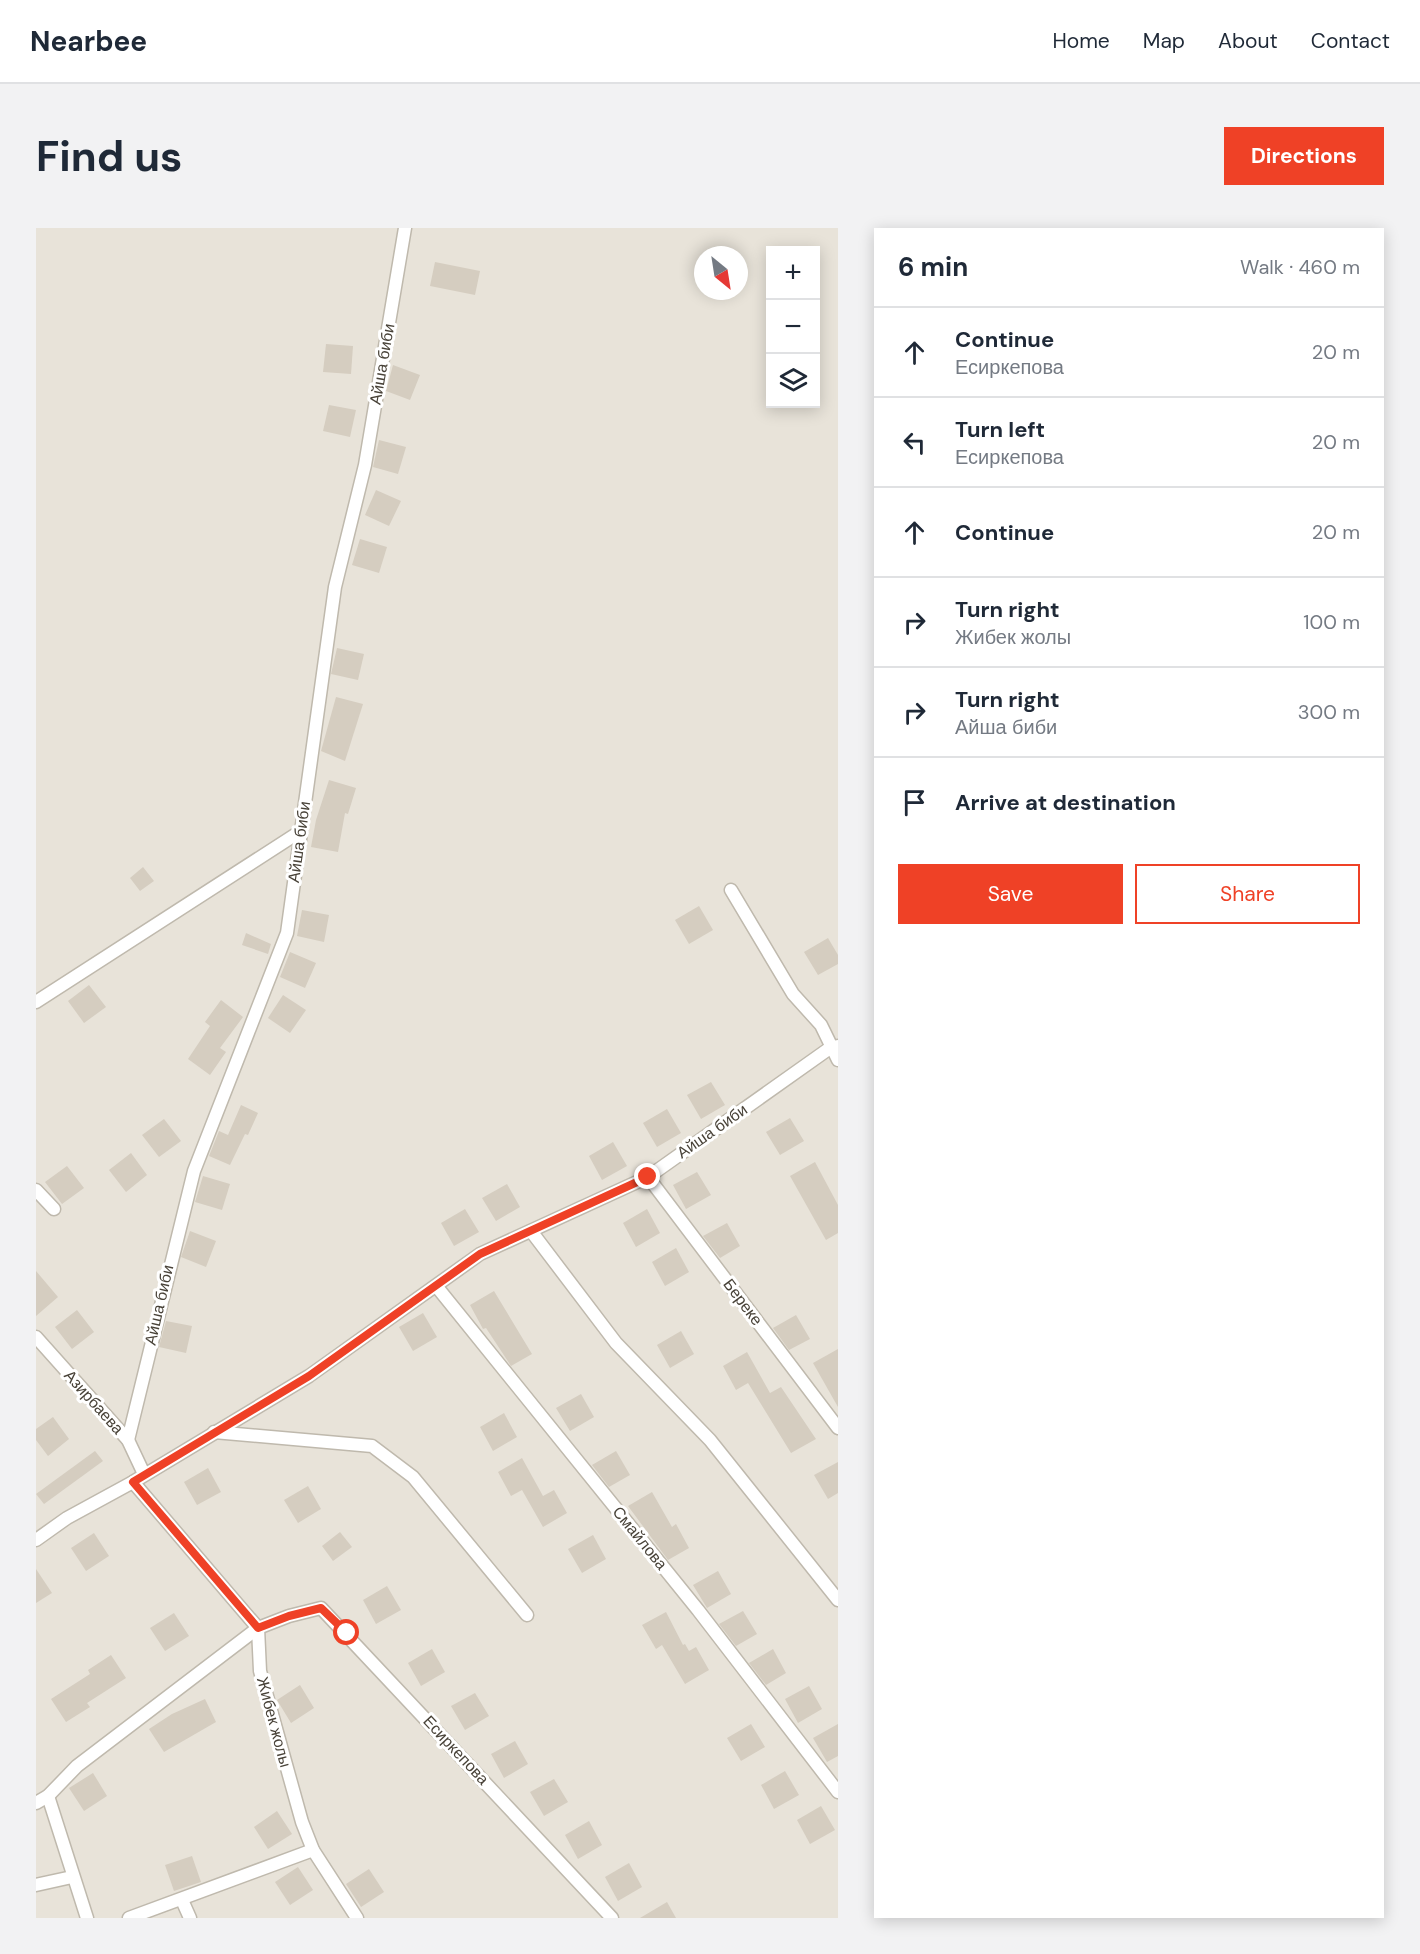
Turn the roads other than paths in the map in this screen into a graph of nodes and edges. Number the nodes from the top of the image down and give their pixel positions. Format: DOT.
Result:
graph roads {
  1 [pos="405,228"];
  2 [pos="301,831"];
  3 [pos="731,890"];
  4 [pos="36,1002"];
  5 [pos="834,1047"];
  6 [pos="838,1060"];
  7 [pos="648,1177"];
  8 [pos="36,1190"];
  9 [pos="54,1209"];
  10 [pos="531,1231"];
  11 [pos="437,1287"];
  12 [pos="36,1337"];
  13 [pos="838,1428"];
  14 [pos="214,1432"];
  15 [pos="128,1440"];
  16 [pos="144,1474"];
  17 [pos="133,1482"];
  18 [pos="36,1540"];
  19 [pos="838,1600"];
  20 [pos="527,1615"];
  21 [pos="258,1628"];
  22 [pos="838,1792"];
  23 [pos="48,1796"];
  24 [pos="36,1803"];
  25 [pos="313,1850"];
  26 [pos="72,1877"];
  27 [pos="36,1885"];
  28 [pos="182,1900"];
  29 [pos="87,1918"];
  30 [pos="129,1918"];
  31 [pos="190,1918"];
  32 [pos="357,1918"];
  33 [pos="610,1918"];
  1 -- 2 [label="street, Айша биби"];
  2 -- 4 [label="street"];
  2 -- 15 [label="street, Айша биби"];
  3 -- 5 [label="street"];
  5 -- 6 [label="street"];
  5 -- 7 [label="street, Айша биби"];
  7 -- 10 [label="street, Айша биби"];
  7 -- 13 [label="street, Береке"];
  8 -- 9 [label="street"];
  10 -- 11 [label="street, Айша биби"];
  10 -- 19 [label="street"];
  11 -- 14 [label="street, Айша биби"];
  11 -- 22 [label="street, Смайлова"];
  12 -- 15 [label="street, Азирбаева"];
  14 -- 16 [label="street, Айша биби"];
  14 -- 20 [label="street"];
  15 -- 16 [label="street, Азирбаева"];
  16 -- 17 [label="street, Айша биби"];
  17 -- 18 [label="street, Айша биби"];
  17 -- 21 [label="street"];
  21 -- 23 [label="street"];
  21 -- 25 [label="street, Жибек жолы"];
  21 -- 33 [label="street, Есиркепова"];
  23 -- 24 [label="street"];
  23 -- 26 [label="street"];
  25 -- 28 [label="street"];
  25 -- 32 [label="street, Жибек жолы"];
  26 -- 27 [label="street"];
  26 -- 29 [label="street"];
  28 -- 30 [label="street"];
  28 -- 31 [label="street"];
}
